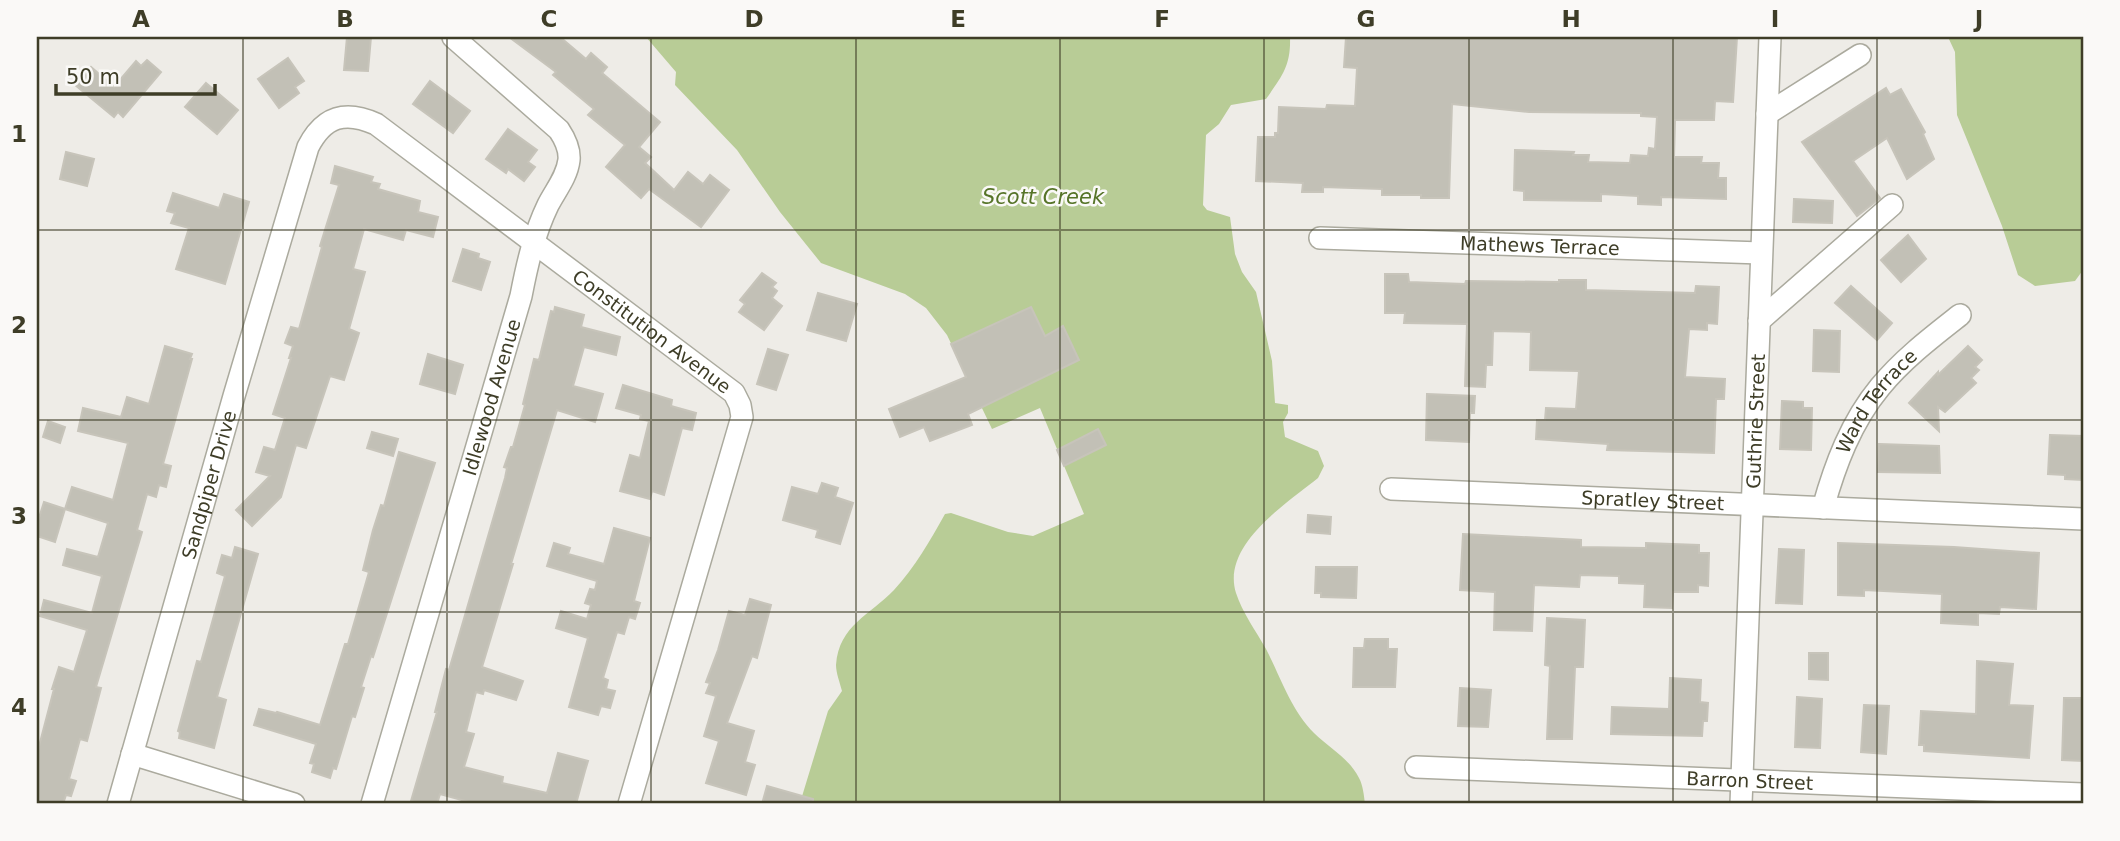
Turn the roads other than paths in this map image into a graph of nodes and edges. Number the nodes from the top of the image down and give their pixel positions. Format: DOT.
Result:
graph roads {
  1 [pos="453,37"];
  2 [pos="1770,37"];
  3 [pos="1860,55"];
  4 [pos="1767,114"];
  5 [pos="303,165"];
  6 [pos="1892,205"];
  7 [pos="1320,238"];
  8 [pos="533,242"];
  9 [pos="1761,253"];
  10 [pos="1960,314"];
  11 [pos="1759,321"];
  12 [pos="1391,489"];
  13 [pos="1752,506"];
  14 [pos="1823,508"];
  15 [pos="2083,519"];
  16 [pos="132,754"];
  17 [pos="1416,767"];
  18 [pos="1742,780"];
  19 [pos="2083,794"];
  20 [pos="118,804"];
  21 [pos="295,804"];
  22 [pos="372,804"];
  23 [pos="629,804"];
  24 [pos="1741,804"];
  1 -- 8 [label="street, Idlewood Avenue"];
  2 -- 4 [label="street, Guthrie Street"];
  3 -- 4 [label="street"];
  4 -- 9 [label="street, Guthrie Street"];
  5 -- 8 [label="street, Constitution Avenue"];
  5 -- 16 [label="street, Sandpiper Drive"];
  6 -- 11 [label="street"];
  7 -- 9 [label="street, Mathews Terrace"];
  8 -- 22 [label="street, Idlewood Avenue"];
  8 -- 23 [label="street, Constitution Avenue"];
  9 -- 11 [label="street, Guthrie Street"];
  10 -- 14 [label="street, Ward Terrace"];
  11 -- 13 [label="street, Guthrie Street"];
  12 -- 13 [label="street, Spratley Street"];
  13 -- 14 [label="street, Spratley Street"];
  13 -- 18 [label="street, Guthrie Street"];
  14 -- 15 [label="street, Spratley Street"];
  16 -- 20 [label="street, Sandpiper Drive"];
  16 -- 21 [label="street"];
  17 -- 18 [label="street, Barron Street"];
  18 -- 19 [label="street, Barron Street"];
  18 -- 24 [label="street, Guthrie Street"];
}
